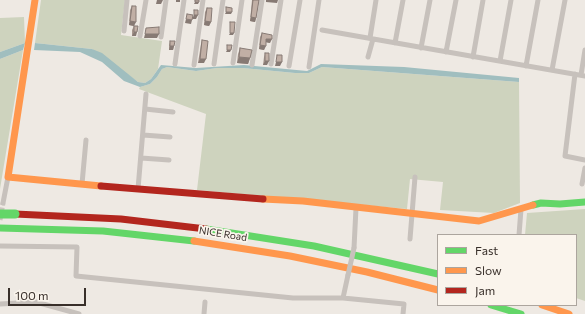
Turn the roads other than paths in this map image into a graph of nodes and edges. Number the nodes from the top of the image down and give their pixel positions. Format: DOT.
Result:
graph roads {
  1 [pos="35,0"];
  2 [pos="127,0"];
  3 [pos="146,0"];
  4 [pos="166,0"];
  5 [pos="184,0"];
  6 [pos="203,0"];
  7 [pos="223,0"];
  8 [pos="242,0"];
  9 [pos="262,0"];
  10 [pos="281,0"];
  11 [pos="300,0"];
  12 [pos="319,0"];
  13 [pos="376,0"];
  14 [pos="403,0"];
  15 [pos="430,0"];
  16 [pos="456,0"];
  17 [pos="483,0"];
  18 [pos="511,0"];
  19 [pos="538,0"];
  20 [pos="564,0"];
  21 [pos="322,30"];
  22 [pos="124,31"];
  23 [pos="140,36"];
  24 [pos="161,37"];
  25 [pos="371,38"];
  26 [pos="395,43"];
  27 [pos="421,48"];
  28 [pos="585,50"];
  29 [pos="446,52"];
  30 [pos="368,57"];
  31 [pos="473,57"];
  32 [pos="500,61"];
  33 [pos="233,62"];
  34 [pos="175,64"];
  35 [pos="194,64"];
  36 [pos="214,64"];
  37 [pos="271,64"];
  38 [pos="252,65"];
  39 [pos="289,66"];
  40 [pos="526,66"];
  41 [pos="309,67"];
  42 [pos="552,70"];
  43 [pos="580,75"];
  44 [pos="146,94"];
  45 [pos="145,110"];
  46 [pos="173,112"];
  47 [pos="143,135"];
  48 [pos="170,137"];
  49 [pos="86,140"];
  50 [pos="141,158"];
  51 [pos="168,160"];
  52 [pos="585,160"];
  53 [pos="585,168"];
  54 [pos="8,177"];
  55 [pos="415,177"];
  56 [pos="82,184"];
  57 [pos="582,184"];
  58 [pos="138,189"];
  59 [pos="3,202"];
  60 [pos="585,202"];
  61 [pos="356,208"];
  62 [pos="521,209"];
  63 [pos="0,214"];
  64 [pos="412,215"];
  65 [pos="0,228"];
  66 [pos="519,234"];
  67 [pos="410,239"];
  68 [pos="0,246"];
  69 [pos="437,274"];
  70 [pos="437,290"];
  71 [pos="343,298"];
  72 [pos="205,302"];
  73 [pos="0,304"];
  74 [pos="494,306"];
  75 [pos="545,306"];
  76 [pos="79,314"];
  77 [pos="204,314"];
  78 [pos="403,314"];
  79 [pos="521,314"];
  80 [pos="569,314"];
  1 -- 54 [label="main road"];
  2 -- 22 [label="street"];
  3 -- 23 [label="street"];
  4 -- 24 [label="street"];
  5 -- 34 [label="street"];
  6 -- 35 [label="street"];
  7 -- 36 [label="street"];
  8 -- 33 [label="street"];
  9 -- 38 [label="street"];
  10 -- 37 [label="street"];
  11 -- 39 [label="street"];
  12 -- 41 [label="street"];
  13 -- 25 [label="street"];
  14 -- 26 [label="street"];
  15 -- 27 [label="street"];
  16 -- 29 [label="street"];
  17 -- 31 [label="street"];
  18 -- 32 [label="street"];
  19 -- 40 [label="street"];
  20 -- 42 [label="street"];
  21 -- 25 [label="street"];
  25 -- 26 [label="street"];
  25 -- 30 [label="street"];
  26 -- 27 [label="street"];
  27 -- 29 [label="street"];
  28 -- 43 [label="street"];
  29 -- 31 [label="street"];
  31 -- 32 [label="street"];
  32 -- 40 [label="street"];
  40 -- 42 [label="street"];
  42 -- 43 [label="street"];
  43 -- 52 [label="street"];
  44 -- 45 [label="street"];
  45 -- 46 [label="street"];
  45 -- 47 [label="street"];
  47 -- 48 [label="street"];
  47 -- 50 [label="street"];
  49 -- 56 [label="street"];
  50 -- 51 [label="street"];
  50 -- 58 [label="street"];
  53 -- 57 [label="street"];
  54 -- 56 [label="main road"];
  54 -- 59 [label="street"];
  55 -- 64 [label="street"];
  56 -- 58 [label="main road"];
  58 -- 61 [label="main road"];
  60 -- 62 [label="main road"];
  61 -- 64 [label="main road"];
  61 -- 71 [label="street, bridge"];
  62 -- 64 [label="main road"];
  62 -- 66 [label="street"];
  63 -- 69 [label="main road, NICE Road, bridge"];
  64 -- 67 [label="street"];
  65 -- 70 [label="main road, NICE Road"];
  68 -- 71 [label="street"];
  71 -- 78 [label="street"];
  72 -- 77 [label="street"];
  73 -- 76 [label="street"];
  74 -- 79 [label="main road"];
  75 -- 80 [label="main road"];
}
